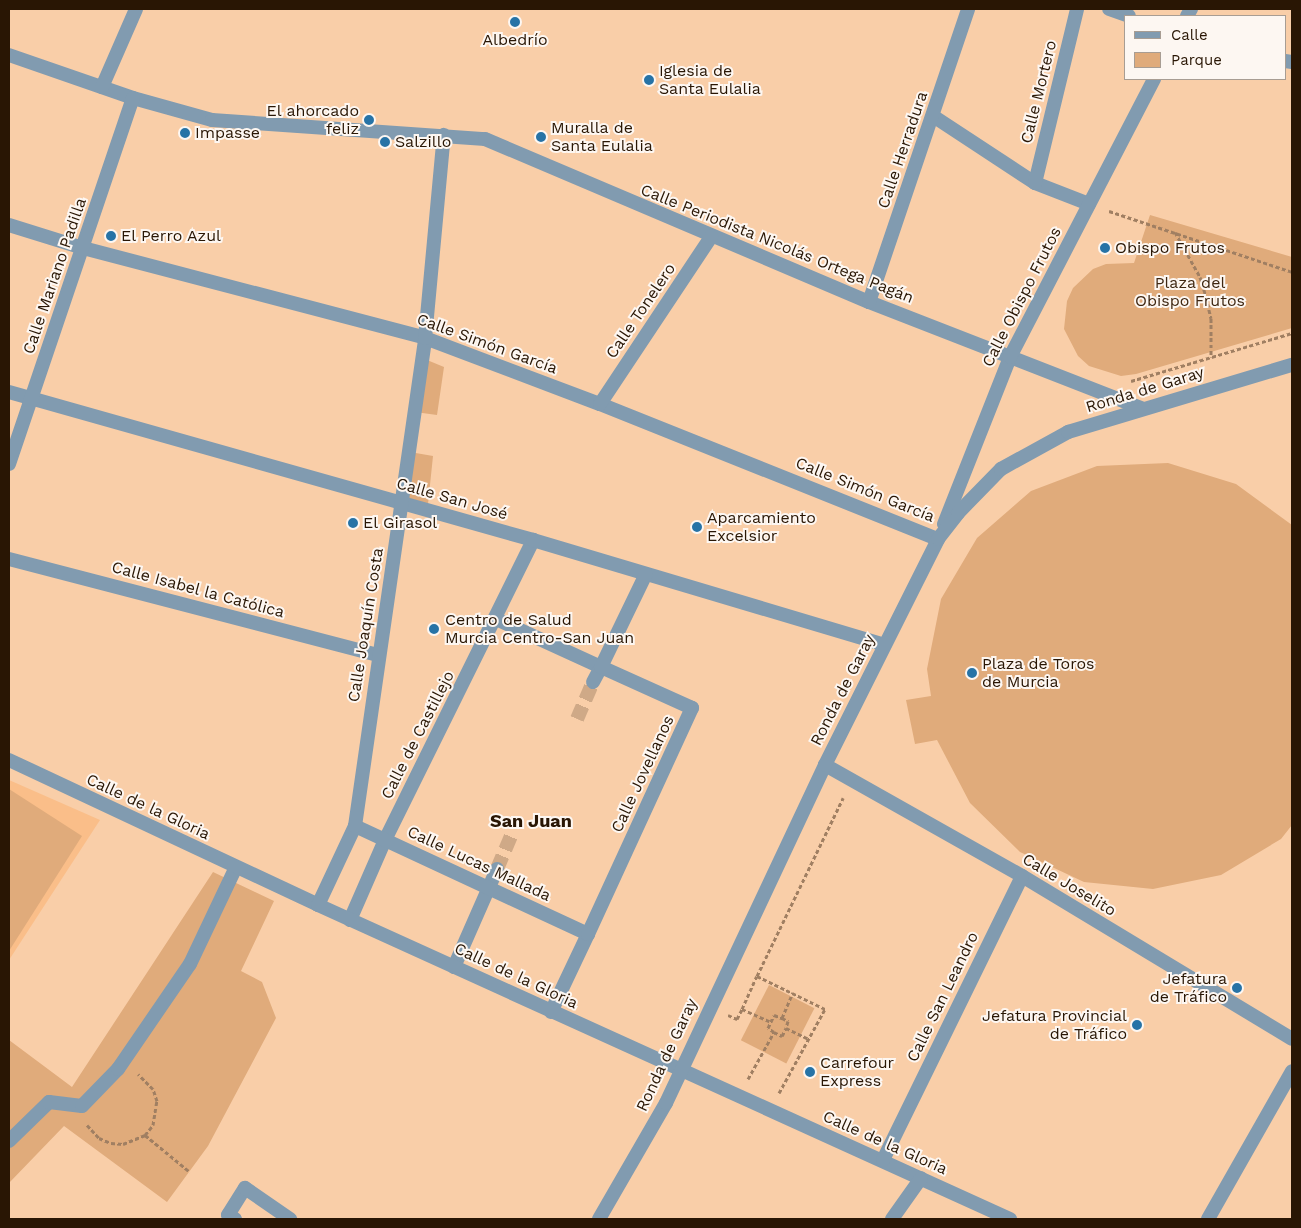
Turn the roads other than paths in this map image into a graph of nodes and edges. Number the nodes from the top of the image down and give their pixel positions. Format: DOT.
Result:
graph roads {
  1 [pos="136,9"];
  2 [pos="968,9"];
  3 [pos="1077,9"];
  4 [pos="1108,9"];
  5 [pos="1126,15"];
  6 [pos="9,56"];
  7 [pos="1153,80"];
  8 [pos="102,87"];
  9 [pos="133,98"];
  10 [pos="933,116"];
  11 [pos="444,135"];
  12 [pos="1035,182"];
  13 [pos="1089,204"];
  14 [pos="9,225"];
  15 [pos="711,237"];
  16 [pos="83,248"];
  17 [pos="869,302"];
  18 [pos="425,338"];
  19 [pos="1010,357"];
  20 [pos="1292,365"];
  21 [pos="9,392"];
  22 [pos="32,398"];
  23 [pos="600,404"];
  24 [pos="1141,408"];
  25 [pos="9,464"];
  26 [pos="403,503"];
  27 [pos="938,539"];
  28 [pos="533,540"];
  29 [pos="9,559"];
  30 [pos="646,574"];
  31 [pos="496,619"];
  32 [pos="885,645"];
  33 [pos="378,655"];
  34 [pos="600,667"];
  35 [pos="593,682"];
  36 [pos="9,760"];
  37 [pos="825,765"];
  38 [pos="355,826"];
  39 [pos="385,840"];
  40 [pos="236,867"];
  41 [pos="497,869"];
  42 [pos="1022,876"];
  43 [pos="489,887"];
  44 [pos="318,905"];
  45 [pos="350,920"];
  46 [pos="588,934"];
  47 [pos="454,967"];
  48 [pos="551,1012"];
  49 [pos="1292,1040"];
  50 [pos="680,1071"];
  51 [pos="1292,1071"];
  52 [pos="9,1141"];
  53 [pos="884,1160"];
  54 [pos="922,1178"];
  55 [pos="235,1219"];
  56 [pos="290,1219"];
  57 [pos="599,1219"];
  58 [pos="892,1219"];
  59 [pos="1010,1219"];
  60 [pos="1208,1219"];
  1 -- 8 [label="street"];
  2 -- 10 [label="street, Calle Herradura"];
  3 -- 12 [label="street, Calle Mortero"];
  4 -- 5 [label="street"];
  6 -- 8 [label="street, Calle Periodista Nicolás Ortega Pagán"];
  7 -- 13 [label="street, Calle Obispo Frutos"];
  8 -- 9 [label="street, Calle Periodista Nicolás Ortega Pagán"];
  9 -- 11 [label="street, Calle Periodista Nicolás Ortega Pagán"];
  9 -- 16 [label="street, Calle Mariano Padilla"];
  10 -- 12 [label="street"];
  10 -- 17 [label="street, Calle Herradura"];
  11 -- 15 [label="street, Calle Periodista Nicolás Ortega Pagán"];
  11 -- 18 [label="street, Calle Joaquín Costa"];
  12 -- 13 [label="street"];
  13 -- 19 [label="street, Calle Obispo Frutos"];
  14 -- 16 [label="street, Calle Simón García"];
  15 -- 17 [label="street, Calle Periodista Nicolás Ortega Pagán"];
  15 -- 23 [label="street, Calle Tonelero"];
  16 -- 18 [label="street, Calle Simón García"];
  16 -- 22 [label="street, Calle Mariano Padilla"];
  17 -- 19 [label="street, Calle Periodista Nicolás Ortega Pagán"];
  18 -- 23 [label="street, Calle Simón García"];
  18 -- 26 [label="street, Calle Joaquín Costa"];
  19 -- 24 [label="street, Calle Periodista Nicolás Ortega Pagán"];
  19 -- 27 [label="street, Calle Obispo Frutos"];
  20 -- 24 [label="street, Ronda de Garay"];
  21 -- 22 [label="street, Calle San José"];
  22 -- 25 [label="street, Calle Mariano Padilla"];
  22 -- 26 [label="street, Calle San José"];
  23 -- 27 [label="street, Calle Simón García"];
  24 -- 27 [label="street, Ronda de Garay"];
  26 -- 28 [label="street, Calle San José"];
  26 -- 33 [label="street, Calle Joaquín Costa"];
  27 -- 32 [label="street, Ronda de Garay"];
  28 -- 30 [label="street, Calle San José"];
  28 -- 31 [label="street, Calle de Castillejo"];
  29 -- 33 [label="street, Calle Isabel la Católica"];
  30 -- 32 [label="street, Calle San José"];
  30 -- 34 [label="street"];
  31 -- 34 [label="street"];
  31 -- 39 [label="street, Calle de Castillejo"];
  32 -- 37 [label="street, Ronda de Garay"];
  33 -- 38 [label="street, Calle Joaquín Costa"];
  34 -- 35 [label="street"];
  34 -- 46 [label="street, Calle Jovellanos"];
  36 -- 40 [label="street, Calle de la Gloria"];
  37 -- 42 [label="street, Calle Joselito"];
  37 -- 50 [label="street, Ronda de Garay"];
  38 -- 39 [label="street, Calle Lucas Mallada"];
  38 -- 44 [label="street, Calle Joaquín Costa"];
  39 -- 43 [label="street, Calle Lucas Mallada"];
  39 -- 45 [label="street, Calle de Castillejo"];
  40 -- 44 [label="street, Calle de la Gloria"];
  40 -- 52 [label="street"];
  41 -- 43 [label="street"];
  42 -- 49 [label="street, Calle Joselito"];
  42 -- 53 [label="street, Calle San Leandro"];
  43 -- 46 [label="street, Calle Lucas Mallada"];
  43 -- 47 [label="street"];
  44 -- 45 [label="street, Calle de la Gloria"];
  45 -- 47 [label="street, Calle de la Gloria"];
  46 -- 48 [label="street, Calle Jovellanos"];
  47 -- 48 [label="street, Calle de la Gloria"];
  48 -- 50 [label="street, Calle de la Gloria"];
  50 -- 53 [label="street, Calle de la Gloria"];
  50 -- 57 [label="street, Ronda de Garay"];
  51 -- 60 [label="street"];
  53 -- 54 [label="street, Calle de la Gloria"];
  54 -- 58 [label="street"];
  54 -- 59 [label="street, Calle de la Gloria"];
  55 -- 56 [label="street"];
}
